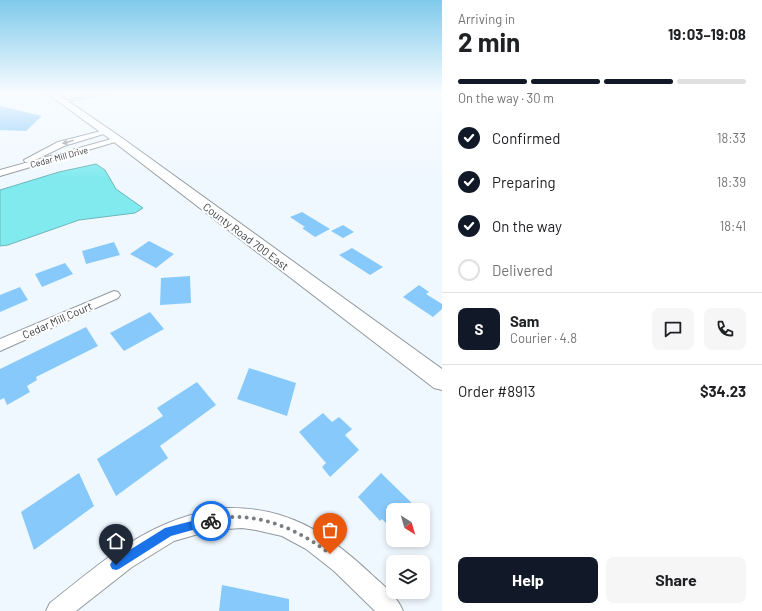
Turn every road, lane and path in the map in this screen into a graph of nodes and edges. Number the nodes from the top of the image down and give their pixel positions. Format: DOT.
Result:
graph roads {
  1 [pos="89,121"];
  2 [pos="112,136"];
  3 [pos="2,172"];
  4 [pos="114,295"];
  5 [pos="0,345"];
  6 [pos="442,381"];
  7 [pos="58,611"];
  8 [pos="391,611"];
  1 -- 2 [label="main road, County Road 700 East"];
  2 -- 3 [label="street, Cedar Mill Drive"];
  2 -- 3 [label="street, one-way"];
  2 -- 6 [label="main road, County Road 700 East"];
  4 -- 5 [label="street, Cedar Mill Court"];
  7 -- 8 [label="street"];
}
